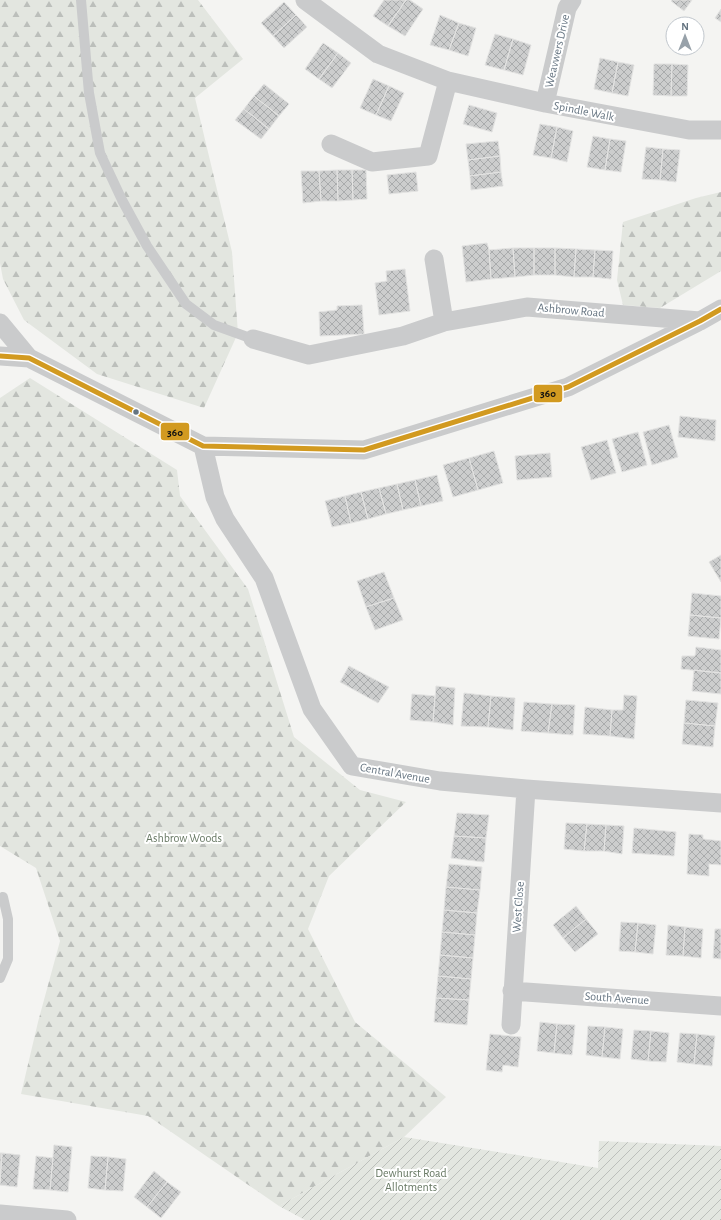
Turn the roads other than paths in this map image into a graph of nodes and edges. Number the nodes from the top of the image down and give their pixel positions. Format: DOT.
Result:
graph roads {
  1 [pos="81,0"];
  2 [pos="305,0"];
  3 [pos="572,0"];
  4 [pos="448,81"];
  5 [pos="545,103"];
  6 [pos="721,130"];
  7 [pos="331,144"];
  8 [pos="434,259"];
  9 [pos="721,309"];
  10 [pos="700,321"];
  11 [pos="444,322"];
  12 [pos="0,323"];
  13 [pos="253,339"];
  14 [pos="0,356"];
  15 [pos="29,358"];
  16 [pos="203,446"];
  17 [pos="526,789"];
  18 [pos="721,802"];
  19 [pos="3,897"];
  20 [pos="0,978"];
  21 [pos="512,991"];
  22 [pos="721,1006"];
  23 [pos="511,1025"];
  24 [pos="0,1214"];
  25 [pos="67,1220"];
  1 -- 13 [label="lane"];
  2 -- 4 [label="street, Spindle Walk"];
  3 -- 5 [label="street, Weavwers Drive"];
  4 -- 5 [label="street, Spindle Walk"];
  4 -- 7 [label="street"];
  5 -- 6 [label="street, Spindle Walk"];
  8 -- 11 [label="street"];
  9 -- 10 [label="street"];
  10 -- 11 [label="street, Ashbrow Road"];
  10 -- 16 [label="street"];
  11 -- 13 [label="street, Ashbrow Road"];
  12 -- 15 [label="street"];
  14 -- 15 [label="street"];
  15 -- 16 [label="street"];
  16 -- 17 [label="street, Central Avenue"];
  17 -- 18 [label="street, Central Avenue"];
  17 -- 21 [label="street, West Close"];
  19 -- 20 [label="lane"];
  21 -- 22 [label="street, South Avenue"];
  21 -- 23 [label="street, West Close"];
  24 -- 25 [label="street"];
}
